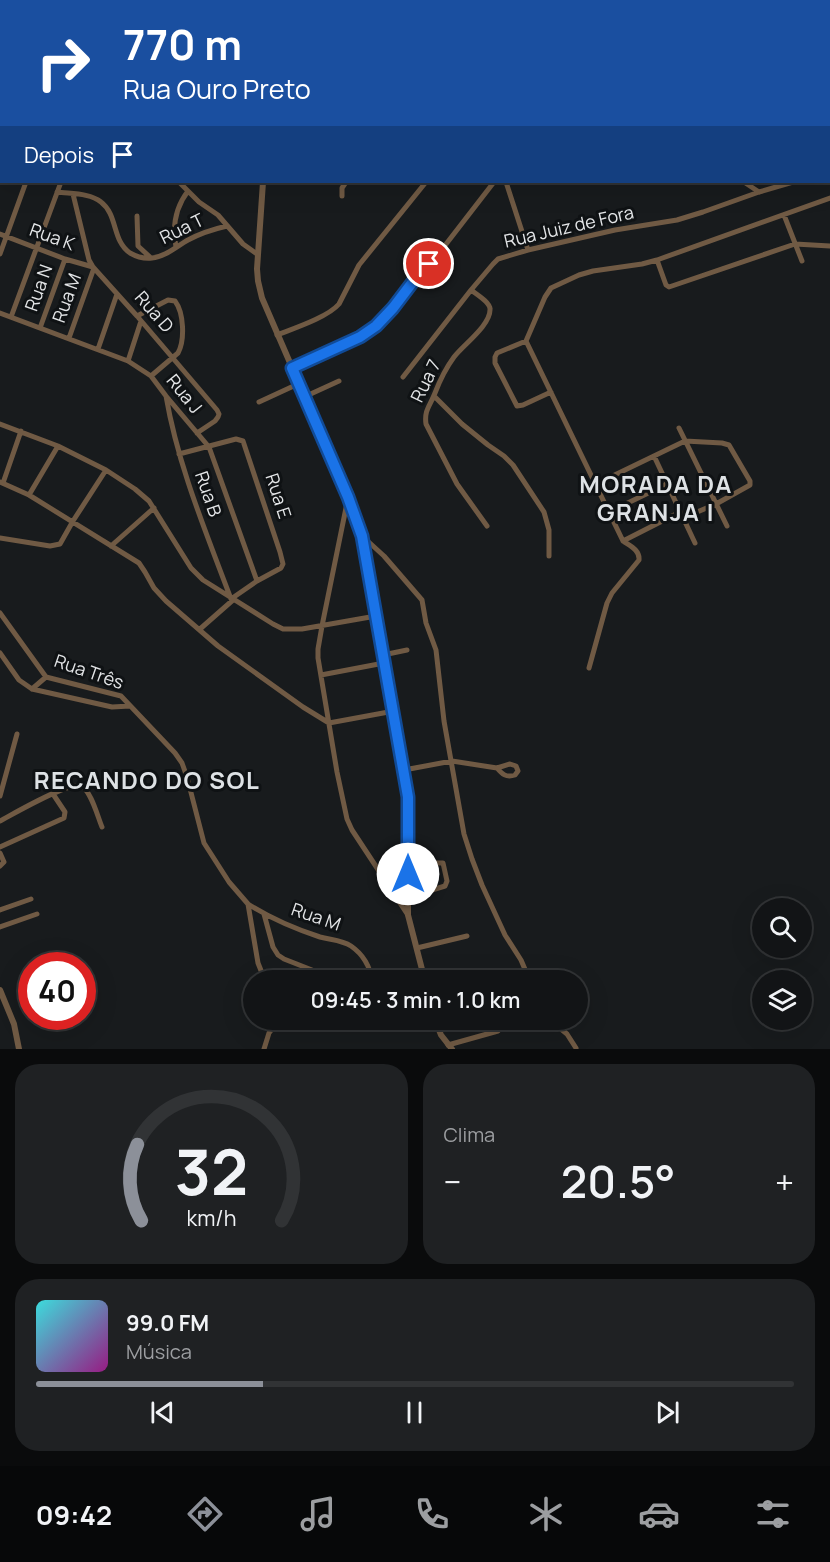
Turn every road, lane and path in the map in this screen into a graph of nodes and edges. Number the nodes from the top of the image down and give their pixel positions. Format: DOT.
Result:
graph roads {
  1 [pos="26,183"];
  2 [pos="61,183"];
  3 [pos="179,183"];
  4 [pos="263,183"];
  5 [pos="345,183"];
  6 [pos="425,183"];
  7 [pos="493,183"];
  8 [pos="506,183"];
  9 [pos="746,183"];
  10 [pos="786,183"];
  11 [pos="188,191"];
  12 [pos="57,192"];
  13 [pos="759,192"];
  14 [pos="73,194"];
  15 [pos="342,196"];
  16 [pos="830,198"];
  17 [pos="784,214"];
  18 [pos="137,216"];
  19 [pos="227,226"];
  20 [pos="3,236"];
  21 [pos="795,244"];
  22 [pos="830,246"];
  23 [pos="176,247"];
  24 [pos="36,248"];
  25 [pos="528,250"];
  26 [pos="0,254"];
  27 [pos="257,254"];
  28 [pos="151,258"];
  29 [pos="65,259"];
  30 [pos="657,260"];
  31 [pos="802,261"];
  32 [pos="94,268"];
  33 [pos="471,290"];
  34 [pos="117,294"];
  35 [pos="0,313"];
  36 [pos="11,317"];
  37 [pos="139,318"];
  38 [pos="40,328"];
  39 [pos="278,335"];
  40 [pos="69,338"];
  41 [pos="526,340"];
  42 [pos="98,349"];
  43 [pos="173,357"];
  44 [pos="128,361"];
  45 [pos="292,368"];
  46 [pos="150,376"];
  47 [pos="403,377"];
  48 [pos="339,381"];
  49 [pos="298,384"];
  50 [pos="551,392"];
  51 [pos="166,396"];
  52 [pos="434,396"];
  53 [pos="304,398"];
  54 [pos="259,402"];
  55 [pos="0,424"];
  56 [pos="679,428"];
  57 [pos="21,431"];
  58 [pos="196,433"];
  59 [pos="685,441"];
  60 [pos="58,446"];
  61 [pos="209,447"];
  62 [pos="179,454"];
  63 [pos="654,456"];
  64 [pos="106,470"];
  65 [pos="1,482"];
  66 [pos="596,484"];
  67 [pos="667,484"];
  68 [pos="29,495"];
  69 [pos="348,497"];
  70 [pos="716,504"];
  71 [pos="154,508"];
  72 [pos="354,512"];
  73 [pos="609,512"];
  74 [pos="345,514"];
  75 [pos="682,515"];
  76 [pos="73,521"];
  77 [pos="487,526"];
  78 [pos="727,526"];
  79 [pos="362,536"];
  80 [pos="0,538"];
  81 [pos="623,541"];
  82 [pos="695,543"];
  83 [pos="111,546"];
  84 [pos="549,556"];
  85 [pos="256,581"];
  86 [pos="232,599"];
  87 [pos="0,613"];
  88 [pos="376,616"];
  89 [pos="322,626"];
  90 [pos="200,629"];
  91 [pos="407,650"];
  92 [pos="0,653"];
  93 [pos="383,655"];
  94 [pos="384,663"];
  95 [pos="589,668"];
  96 [pos="321,675"];
  97 [pos="46,677"];
  98 [pos="32,689"];
  99 [pos="130,706"];
  100 [pos="394,711"];
  101 [pos="328,723"];
  102 [pos="17,734"];
  103 [pos="452,761"];
  104 [pos="497,768"];
  105 [pos="404,770"];
  106 [pos="53,794"];
  107 [pos="0,796"];
  108 [pos="0,821"];
  109 [pos="102,827"];
  110 [pos="0,847"];
  111 [pos="0,853"];
  112 [pos="432,863"];
  113 [pos="0,866"];
  114 [pos="408,893"];
  115 [pos="31,899"];
  116 [pos="248,904"];
  117 [pos="0,910"];
  118 [pos="37,914"];
  119 [pos="264,914"];
  120 [pos="408,915"];
  121 [pos="0,927"];
  122 [pos="467,936"];
  123 [pos="417,948"];
  124 [pos="261,970"];
  125 [pos="312,970"];
  126 [pos="371,970"];
  127 [pos="422,970"];
  128 [pos="525,970"];
  129 [pos="0,990"];
  130 [pos="271,1030"];
  131 [pos="439,1030"];
  132 [pos="562,1030"];
  133 [pos="498,1031"];
  134 [pos="450,1047"];
  135 [pos="19,1049"];
  136 [pos="264,1049"];
  137 [pos="576,1049"];
  1 -- 20 [label="street"];
  2 -- 12 [label="street"];
  3 -- 11 [label="street"];
  4 -- 27 [label="street"];
  5 -- 15 [label="street"];
  6 -- 39 [label="street"];
  7 -- 45 [label="street"];
  8 -- 25 [label="street"];
  9 -- 13 [label="street"];
  10 -- 13 [label="street, Rua Juiz de Fora"];
  11 -- 19 [label="street"];
  11 -- 23 [label="street"];
  12 -- 14 [label="street, Rua T"];
  12 -- 24 [label="street"];
  13 -- 25 [label="street, Rua Juiz de Fora"];
  14 -- 28 [label="street, Rua T"];
  14 -- 32 [label="street, Rua D"];
  16 -- 17 [label="street"];
  17 -- 21 [label="street"];
  17 -- 30 [label="street"];
  18 -- 28 [label="street, Rua T"];
  19 -- 23 [label="street, Rua T"];
  19 -- 27 [label="street"];
  20 -- 24 [label="street, Rua K"];
  20 -- 26 [label="street"];
  21 -- 22 [label="street"];
  21 -- 30 [label="street"];
  21 -- 31 [label="street"];
  23 -- 28 [label="street, Rua T"];
  24 -- 29 [label="street, Rua K"];
  24 -- 36 [label="street"];
  25 -- 33 [label="street, Rua Juiz de Fora"];
  27 -- 39 [label="street"];
  29 -- 32 [label="street, Rua K"];
  29 -- 38 [label="street, Rua N"];
  30 -- 41 [label="street"];
  32 -- 34 [label="street, Rua D"];
  32 -- 40 [label="street, Rua M"];
  33 -- 47 [label="street, Rua Juiz de Fora"];
  33 -- 52 [label="street, Rua 7"];
  34 -- 37 [label="street, Rua D"];
  34 -- 42 [label="street"];
  35 -- 36 [label="street, Rua J"];
  36 -- 38 [label="street, Rua J"];
  37 -- 43 [label="street, Rua D"];
  37 -- 43 [label="street"];
  37 -- 44 [label="street"];
  38 -- 40 [label="street, Rua J"];
  39 -- 45 [label="street"];
  40 -- 42 [label="street, Rua J"];
  41 -- 50 [label="street"];
  41 -- 50 [label="street"];
  42 -- 44 [label="street, Rua J"];
  43 -- 46 [label="street"];
  43 -- 58 [label="street, Rua D"];
  44 -- 46 [label="street, Rua J"];
  45 -- 49 [label="street"];
  46 -- 51 [label="street, Rua J"];
  48 -- 53 [label="street"];
  49 -- 53 [label="street"];
  49 -- 54 [label="street"];
  50 -- 66 [label="street"];
  51 -- 58 [label="street, Rua J"];
  51 -- 62 [label="street, Rua B"];
  52 -- 77 [label="street, Rua 7"];
  52 -- 84 [label="street"];
  53 -- 69 [label="street"];
  55 -- 57 [label="street"];
  56 -- 59 [label="street"];
  57 -- 60 [label="street"];
  57 -- 65 [label="street"];
  58 -- 61 [label="street, Rua J"];
  59 -- 63 [label="street"];
  59 -- 70 [label="street"];
  59 -- 70 [label="street"];
  60 -- 64 [label="street"];
  60 -- 68 [label="street"];
  61 -- 62 [label="street, Rua E"];
  61 -- 85 [label="street, Rua J"];
  61 -- 85 [label="street, Rua E"];
  62 -- 86 [label="street, Rua B"];
  63 -- 66 [label="street"];
  63 -- 67 [label="street"];
  64 -- 71 [label="street"];
  64 -- 76 [label="street"];
  65 -- 68 [label="street"];
  66 -- 73 [label="street"];
  67 -- 73 [label="street"];
  67 -- 75 [label="street"];
  68 -- 76 [label="street"];
  69 -- 72 [label="street"];
  69 -- 74 [label="street"];
  70 -- 75 [label="street"];
  70 -- 78 [label="street"];
  71 -- 83 [label="street"];
  71 -- 86 [label="street"];
  72 -- 74 [label="street"];
  72 -- 79 [label="street"];
  73 -- 81 [label="street"];
  74 -- 89 [label="street"];
  75 -- 81 [label="street"];
  75 -- 82 [label="street"];
  76 -- 80 [label="street"];
  76 -- 83 [label="street"];
  79 -- 88 [label="street"];
  79 -- 103 [label="street"];
  81 -- 95 [label="street"];
  83 -- 90 [label="street"];
  85 -- 86 [label="street, Rua E"];
  86 -- 89 [label="street"];
  86 -- 90 [label="street, Rua E"];
  87 -- 97 [label="street, Rua Três"];
  88 -- 89 [label="street"];
  88 -- 93 [label="street"];
  89 -- 96 [label="street"];
  90 -- 101 [label="street"];
  91 -- 93 [label="street"];
  92 -- 98 [label="street"];
  93 -- 94 [label="street"];
  94 -- 96 [label="street"];
  94 -- 100 [label="street"];
  96 -- 101 [label="street"];
  97 -- 98 [label="street"];
  97 -- 99 [label="street, Rua Três"];
  98 -- 99 [label="street"];
  99 -- 116 [label="street, Rua Três"];
  100 -- 101 [label="street"];
  100 -- 105 [label="street"];
  101 -- 120 [label="street"];
  102 -- 107 [label="street"];
  103 -- 104 [label="street"];
  103 -- 105 [label="street"];
  103 -- 128 [label="street"];
  105 -- 114 [label="street"];
  106 -- 108 [label="street"];
  106 -- 109 [label="street"];
  106 -- 110 [label="street"];
  111 -- 113 [label="street"];
  112 -- 114 [label="street"];
  114 -- 120 [label="street"];
  115 -- 117 [label="street"];
  116 -- 119 [label="street, Rua M"];
  116 -- 124 [label="street"];
  118 -- 121 [label="street"];
  119 -- 125 [label="street"];
  119 -- 126 [label="street, Rua M"];
  120 -- 123 [label="street"];
  122 -- 123 [label="street"];
  123 -- 127 [label="street"];
  129 -- 135 [label="street"];
  130 -- 136 [label="street"];
  131 -- 134 [label="street"];
  132 -- 137 [label="street"];
  133 -- 134 [label="street"];
}
